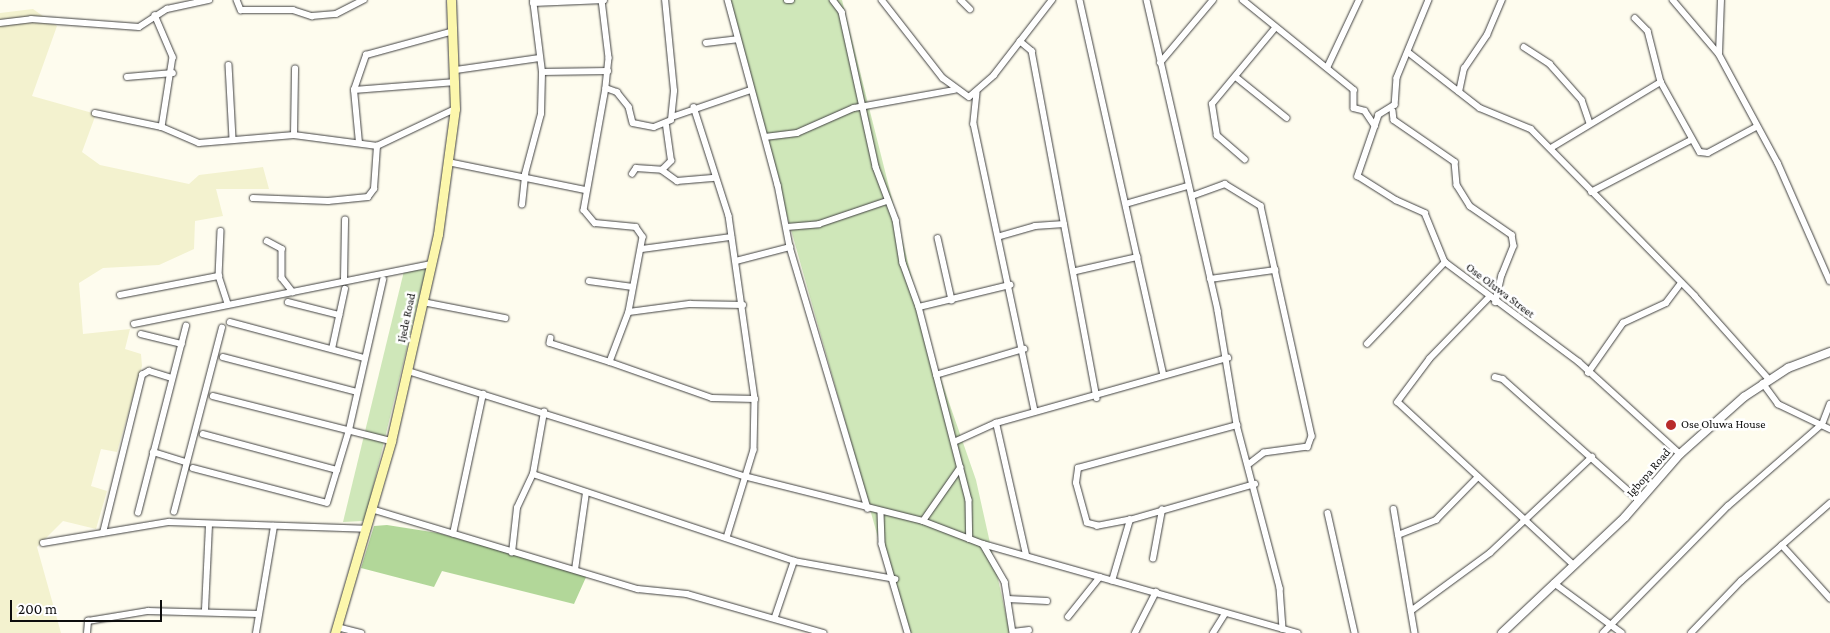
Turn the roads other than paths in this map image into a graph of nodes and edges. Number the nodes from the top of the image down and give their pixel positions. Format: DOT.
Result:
graph roads {
  1 [pos="209,0"];
  2 [pos="237,0"];
  3 [pos="364,0"];
  4 [pos="451,0"];
  5 [pos="602,0"];
  6 [pos="665,0"];
  7 [pos="728,0"];
  8 [pos="787,0"];
  9 [pos="791,0"];
  10 [pos="833,0"];
  11 [pos="882,0"];
  12 [pos="961,0"];
  13 [pos="1052,0"];
  14 [pos="1080,0"];
  15 [pos="1147,0"];
  16 [pos="1213,0"];
  17 [pos="1243,0"];
  18 [pos="1357,0"];
  19 [pos="1429,0"];
  20 [pos="1502,0"];
  21 [pos="1673,0"];
  22 [pos="1721,0"];
  23 [pos="533,2"];
  24 [pos="970,10"];
  25 [pos="155,15"];
  26 [pos="1635,18"];
  27 [pos="0,23"];
  28 [pos="1274,28"];
  29 [pos="454,31"];
  30 [pos="737,39"];
  31 [pos="1020,41"];
  32 [pos="706,43"];
  33 [pos="1524,47"];
  34 [pos="1408,52"];
  35 [pos="1718,54"];
  36 [pos="539,58"];
  37 [pos="1160,63"];
  38 [pos="229,65"];
  39 [pos="1327,68"];
  40 [pos="295,69"];
  41 [pos="456,70"];
  42 [pos="173,72"];
  43 [pos="542,72"];
  44 [pos="608,72"];
  45 [pos="127,77"];
  46 [pos="1236,77"];
  47 [pos="456,82"];
  48 [pos="1661,82"];
  49 [pos="606,88"];
  50 [pos="354,90"];
  51 [pos="752,90"];
  52 [pos="954,90"];
  53 [pos="1459,92"];
  54 [pos="977,93"];
  55 [pos="694,107"];
  56 [pos="864,107"];
  57 [pos="673,108"];
  58 [pos="455,109"];
  59 [pos="682,111"];
  60 [pos="1393,111"];
  61 [pos="95,113"];
  62 [pos="672,117"];
  63 [pos="1287,118"];
  64 [pos="1590,123"];
  65 [pos="666,125"];
  66 [pos="162,127"];
  67 [pos="1756,127"];
  68 [pos="1375,130"];
  69 [pos="294,135"];
  70 [pos="765,136"];
  71 [pos="233,138"];
  72 [pos="1691,140"];
  73 [pos="359,143"];
  74 [pos="376,146"];
  75 [pos="1551,148"];
  76 [pos="1245,160"];
  77 [pos="448,162"];
  78 [pos="662,170"];
  79 [pos="525,174"];
  80 [pos="632,174"];
  81 [pos="715,178"];
  82 [pos="1188,186"];
  83 [pos="586,190"];
  84 [pos="1591,192"];
  85 [pos="1192,196"];
  86 [pos="253,198"];
  87 [pos="887,201"];
  88 [pos="1126,204"];
  89 [pos="522,205"];
  90 [pos="345,220"];
  91 [pos="1064,224"];
  92 [pos="787,227"];
  93 [pos="221,231"];
  94 [pos="1001,236"];
  95 [pos="732,237"];
  96 [pos="938,238"];
  97 [pos="267,241"];
  98 [pos="790,247"];
  99 [pos="642,249"];
  100 [pos="1137,257"];
  101 [pos="736,261"];
  102 [pos="1445,262"];
  103 [pos="431,264"];
  104 [pos="1275,270"];
  105 [pos="1076,271"];
  106 [pos="219,276"];
  107 [pos="1210,279"];
  108 [pos="344,280"];
  109 [pos="382,280"];
  110 [pos="589,281"];
  111 [pos="1830,281"];
  112 [pos="1681,283"];
  113 [pos="1010,285"];
  114 [pos="633,287"];
  115 [pos="345,289"];
  116 [pos="293,292"];
  117 [pos="120,295"];
  118 [pos="1490,297"];
  119 [pos="952,300"];
  120 [pos="288,302"];
  121 [pos="423,302"];
  122 [pos="1496,302"];
  123 [pos="228,304"];
  124 [pos="743,305"];
  125 [pos="919,307"];
  126 [pos="629,312"];
  127 [pos="339,314"];
  128 [pos="504,318"];
  129 [pos="230,322"];
  130 [pos="134,324"];
  131 [pos="186,326"];
  132 [pos="222,328"];
  133 [pos="141,334"];
  134 [pos="551,338"];
  135 [pos="182,344"];
  136 [pos="1367,344"];
  137 [pos="332,349"];
  138 [pos="1024,350"];
  139 [pos="1830,352"];
  140 [pos="223,357"];
  141 [pos="364,358"];
  142 [pos="1228,358"];
  143 [pos="610,362"];
  144 [pos="408,371"];
  145 [pos="1588,373"];
  146 [pos="936,375"];
  147 [pos="1164,375"];
  148 [pos="1495,377"];
  149 [pos="172,378"];
  150 [pos="1766,381"];
  151 [pos="357,392"];
  152 [pos="483,394"];
  153 [pos="213,396"];
  154 [pos="1097,398"];
  155 [pos="755,399"];
  156 [pos="1830,404"];
  157 [pos="544,412"];
  158 [pos="1035,412"];
  159 [pos="996,422"];
  160 [pos="1821,424"];
  161 [pos="1238,425"];
  162 [pos="1830,429"];
  163 [pos="349,430"];
  164 [pos="203,434"];
  165 [pos="391,440"];
  166 [pos="954,442"];
  167 [pos="153,452"];
  168 [pos="1680,454"];
  169 [pos="1592,457"];
  170 [pos="186,462"];
  171 [pos="1250,464"];
  172 [pos="960,467"];
  173 [pos="193,468"];
  174 [pos="337,470"];
  175 [pos="533,474"];
  176 [pos="744,476"];
  177 [pos="1478,477"];
  178 [pos="1255,484"];
  179 [pos="586,493"];
  180 [pos="1640,501"];
  181 [pos="1830,503"];
  182 [pos="371,509"];
  183 [pos="868,509"];
  184 [pos="1162,510"];
  185 [pos="1394,510"];
  186 [pos="174,512"];
  187 [pos="881,513"];
  188 [pos="138,514"];
  189 [pos="1328,514"];
  190 [pos="923,520"];
  191 [pos="1130,520"];
  192 [pos="1526,520"];
  193 [pos="209,525"];
  194 [pos="274,527"];
  195 [pos="365,529"];
  196 [pos="103,533"];
  197 [pos="453,534"];
  198 [pos="1398,534"];
  199 [pos="727,538"];
  200 [pos="970,539"];
  201 [pos="43,543"];
  202 [pos="983,544"];
  203 [pos="1782,545"];
  204 [pos="512,553"];
  205 [pos="1026,555"];
  206 [pos="1153,558"];
  207 [pos="794,560"];
  208 [pos="1574,566"];
  209 [pos="575,570"];
  210 [pos="1100,577"];
  211 [pos="894,578"];
  212 [pos="1112,581"];
  213 [pos="1554,583"];
  214 [pos="1156,592"];
  215 [pos="1008,598"];
  216 [pos="1830,598"];
  217 [pos="1047,601"];
  218 [pos="206,610"];
  219 [pos="1411,611"];
  220 [pos="258,614"];
  221 [pos="1225,614"];
  222 [pos="775,617"];
  223 [pos="1068,617"];
  224 [pos="1611,626"];
  225 [pos="1283,629"];
  226 [pos="336,630"];
  227 [pos="1029,630"];
  228 [pos="1013,632"];
  229 [pos="87,633"];
  230 [pos="256,633"];
  231 [pos="361,633"];
  232 [pos="824,633"];
  233 [pos="908,633"];
  234 [pos="1135,633"];
  235 [pos="1213,633"];
  236 [pos="1298,633"];
  237 [pos="1355,633"];
  238 [pos="1414,633"];
  239 [pos="1502,633"];
  240 [pos="1603,633"];
  241 [pos="1622,633"];
  242 [pos="1691,633"];
  1 -- 25 [label="street"];
  2 -- 3 [label="street"];
  4 -- 29 [label="main road, Ijede Road"];
  5 -- 23 [label="street"];
  5 -- 44 [label="street"];
  6 -- 57 [label="street"];
  7 -- 30 [label="street"];
  8 -- 9 [label="street"];
  10 -- 56 [label="street"];
  11 -- 52 [label="street"];
  12 -- 24 [label="street"];
  13 -- 31 [label="street"];
  14 -- 88 [label="street"];
  15 -- 37 [label="street"];
  16 -- 37 [label="street"];
  17 -- 28 [label="street"];
  18 -- 39 [label="street"];
  19 -- 34 [label="street"];
  20 -- 53 [label="street"];
  21 -- 35 [label="street"];
  22 -- 35 [label="street"];
  23 -- 36 [label="street"];
  25 -- 27 [label="street"];
  25 -- 42 [label="street"];
  26 -- 48 [label="street"];
  28 -- 39 [label="street"];
  28 -- 46 [label="street"];
  29 -- 41 [label="main road, Ijede Road"];
  29 -- 50 [label="street"];
  30 -- 32 [label="street"];
  30 -- 51 [label="street"];
  31 -- 54 [label="street"];
  31 -- 91 [label="street"];
  33 -- 64 [label="street"];
  34 -- 53 [label="street"];
  34 -- 60 [label="street"];
  35 -- 67 [label="street"];
  36 -- 41 [label="street"];
  36 -- 43 [label="street"];
  37 -- 82 [label="street"];
  38 -- 71 [label="street"];
  39 -- 68 [label="street"];
  40 -- 69 [label="street"];
  41 -- 47 [label="main road, Ijede Road"];
  42 -- 45 [label="street"];
  42 -- 66 [label="street"];
  43 -- 44 [label="street"];
  43 -- 79 [label="street"];
  44 -- 49 [label="street"];
  46 -- 63 [label="street"];
  46 -- 76 [label="street"];
  47 -- 50 [label="street"];
  47 -- 58 [label="main road, Ijede Road"];
  48 -- 64 [label="street"];
  48 -- 72 [label="street"];
  49 -- 65 [label="street"];
  49 -- 83 [label="street"];
  50 -- 73 [label="street"];
  51 -- 55 [label="street"];
  51 -- 70 [label="street"];
  52 -- 54 [label="street"];
  52 -- 56 [label="street"];
  53 -- 75 [label="street"];
  54 -- 94 [label="street"];
  55 -- 59 [label="street"];
  55 -- 81 [label="street"];
  56 -- 70 [label="street"];
  56 -- 87 [label="street"];
  57 -- 59 [label="street"];
  57 -- 62 [label="street"];
  58 -- 74 [label="street"];
  58 -- 77 [label="main road, Ijede Road"];
  59 -- 62 [label="street"];
  60 -- 68 [label="street"];
  60 -- 122 [label="street"];
  61 -- 66 [label="street"];
  62 -- 65 [label="street"];
  64 -- 75 [label="street"];
  65 -- 78 [label="street"];
  66 -- 71 [label="street"];
  67 -- 72 [label="street"];
  67 -- 111 [label="street"];
  68 -- 102 [label="street"];
  69 -- 71 [label="street"];
  69 -- 73 [label="street"];
  70 -- 92 [label="street"];
  72 -- 84 [label="street"];
  73 -- 74 [label="street"];
  74 -- 86 [label="street"];
  75 -- 84 [label="street"];
  77 -- 79 [label="street"];
  77 -- 103 [label="main road, Ijede Road"];
  78 -- 80 [label="street"];
  78 -- 81 [label="street"];
  79 -- 83 [label="street"];
  79 -- 89 [label="street"];
  81 -- 95 [label="street"];
  82 -- 85 [label="street"];
  82 -- 88 [label="street"];
  83 -- 99 [label="street"];
  84 -- 112 [label="street"];
  85 -- 104 [label="street"];
  85 -- 107 [label="street"];
  87 -- 92 [label="street"];
  87 -- 125 [label="street"];
  88 -- 100 [label="street"];
  90 -- 108 [label="street"];
  91 -- 94 [label="street"];
  91 -- 105 [label="street"];
  92 -- 98 [label="street"];
  93 -- 106 [label="street"];
  94 -- 113 [label="street"];
  95 -- 99 [label="street"];
  95 -- 101 [label="street"];
  96 -- 119 [label="street"];
  97 -- 116 [label="street"];
  98 -- 101 [label="street"];
  98 -- 183 [label="street"];
  99 -- 114 [label="street"];
  100 -- 105 [label="street"];
  100 -- 147 [label="street"];
  101 -- 124 [label="street"];
  102 -- 118 [label="street, Ose Oluwa Street"];
  102 -- 136 [label="street"];
  103 -- 108 [label="street"];
  103 -- 121 [label="main road, Ijede Road"];
  104 -- 107 [label="street"];
  104 -- 171 [label="street"];
  105 -- 154 [label="street"];
  106 -- 117 [label="street"];
  106 -- 123 [label="street"];
  107 -- 142 [label="street"];
  108 -- 116 [label="street"];
  109 -- 141 [label="street"];
  110 -- 114 [label="street"];
  112 -- 145 [label="street"];
  112 -- 150 [label="street"];
  113 -- 119 [label="street"];
  113 -- 138 [label="street"];
  114 -- 126 [label="street"];
  115 -- 127 [label="street"];
  116 -- 123 [label="street"];
  118 -- 122 [label="street, Ose Oluwa Street"];
  118 -- 177 [label="street"];
  119 -- 125 [label="street"];
  120 -- 127 [label="street"];
  121 -- 128 [label="street"];
  121 -- 144 [label="main road, Ijede Road"];
  122 -- 145 [label="street, Ose Oluwa Street"];
  123 -- 130 [label="street"];
  124 -- 126 [label="street"];
  124 -- 155 [label="street"];
  125 -- 146 [label="street"];
  126 -- 143 [label="street"];
  127 -- 137 [label="street"];
  129 -- 137 [label="street"];
  131 -- 135 [label="street"];
  132 -- 170 [label="street"];
  133 -- 135 [label="street"];
  134 -- 143 [label="street"];
  135 -- 149 [label="street"];
  137 -- 141 [label="street"];
  138 -- 146 [label="street"];
  138 -- 158 [label="street"];
  139 -- 150 [label="street, Igbopa Road"];
  140 -- 151 [label="street"];
  141 -- 151 [label="street"];
  142 -- 147 [label="street"];
  142 -- 161 [label="street"];
  143 -- 155 [label="street"];
  144 -- 152 [label="street"];
  144 -- 165 [label="main road, Ijede Road"];
  145 -- 168 [label="street, Ose Oluwa Street"];
  146 -- 166 [label="street"];
  147 -- 154 [label="street"];
  148 -- 169 [label="street"];
  149 -- 167 [label="street"];
  149 -- 196 [label="street"];
  150 -- 160 [label="street"];
  150 -- 168 [label="street, Igbopa Road"];
  151 -- 163 [label="street"];
  152 -- 157 [label="street"];
  152 -- 197 [label="street"];
  153 -- 163 [label="street"];
  154 -- 158 [label="street"];
  155 -- 176 [label="street"];
  156 -- 160 [label="street"];
  157 -- 175 [label="street"];
  157 -- 176 [label="street"];
  158 -- 159 [label="street"];
  159 -- 166 [label="street"];
  159 -- 205 [label="street"];
  160 -- 162 [label="street"];
  160 -- 224 [label="street"];
  161 -- 171 [label="street"];
  161 -- 191 [label="street"];
  163 -- 165 [label="street"];
  163 -- 174 [label="street"];
  164 -- 174 [label="street"];
  165 -- 182 [label="main road, Ijede Road"];
  166 -- 172 [label="street"];
  167 -- 170 [label="street"];
  167 -- 188 [label="street"];
  168 -- 180 [label="street, Igbopa Road"];
  169 -- 180 [label="street"];
  169 -- 192 [label="street"];
  170 -- 186 [label="street"];
  171 -- 178 [label="street"];
  172 -- 190 [label="street"];
  172 -- 200 [label="street"];
  173 -- 174 [label="street"];
  175 -- 179 [label="street"];
  175 -- 204 [label="street"];
  176 -- 183 [label="street"];
  176 -- 199 [label="street"];
  177 -- 192 [label="street"];
  177 -- 198 [label="street"];
  178 -- 184 [label="street"];
  178 -- 225 [label="street"];
  179 -- 199 [label="street"];
  179 -- 209 [label="street"];
  180 -- 208 [label="street, Igbopa Road"];
  181 -- 203 [label="street"];
  182 -- 195 [label="main road, Ijede Road"];
  182 -- 197 [label="street"];
  183 -- 187 [label="street"];
  184 -- 191 [label="street"];
  184 -- 206 [label="street"];
  185 -- 198 [label="street"];
  187 -- 190 [label="street"];
  187 -- 211 [label="street"];
  189 -- 237 [label="street"];
  190 -- 200 [label="street"];
  191 -- 212 [label="street"];
  192 -- 208 [label="street"];
  192 -- 219 [label="street"];
  193 -- 194 [label="street"];
  193 -- 196 [label="street"];
  193 -- 218 [label="street"];
  194 -- 195 [label="street"];
  194 -- 220 [label="street"];
  195 -- 226 [label="main road, Ijede Road"];
  196 -- 201 [label="street"];
  197 -- 204 [label="street"];
  198 -- 219 [label="street"];
  199 -- 207 [label="street"];
  200 -- 202 [label="street"];
  202 -- 205 [label="street"];
  202 -- 215 [label="street"];
  203 -- 216 [label="street"];
  203 -- 242 [label="street"];
  204 -- 209 [label="street"];
  205 -- 210 [label="street"];
  207 -- 211 [label="street"];
  207 -- 222 [label="street"];
  208 -- 213 [label="street, Igbopa Road"];
  209 -- 222 [label="street"];
  210 -- 212 [label="street"];
  210 -- 223 [label="street"];
  211 -- 233 [label="street"];
  212 -- 214 [label="street"];
  213 -- 224 [label="street"];
  213 -- 239 [label="street, Igbopa Road"];
  214 -- 221 [label="street"];
  214 -- 234 [label="street"];
  215 -- 217 [label="street"];
  215 -- 228 [label="street"];
  218 -- 220 [label="street"];
  218 -- 229 [label="street"];
  219 -- 238 [label="street"];
  220 -- 230 [label="street"];
  221 -- 225 [label="street"];
  221 -- 235 [label="street"];
  222 -- 232 [label="street"];
  224 -- 240 [label="street"];
  224 -- 241 [label="street"];
  225 -- 236 [label="street"];
  226 -- 231 [label="street"];
  227 -- 228 [label="street"];
}
